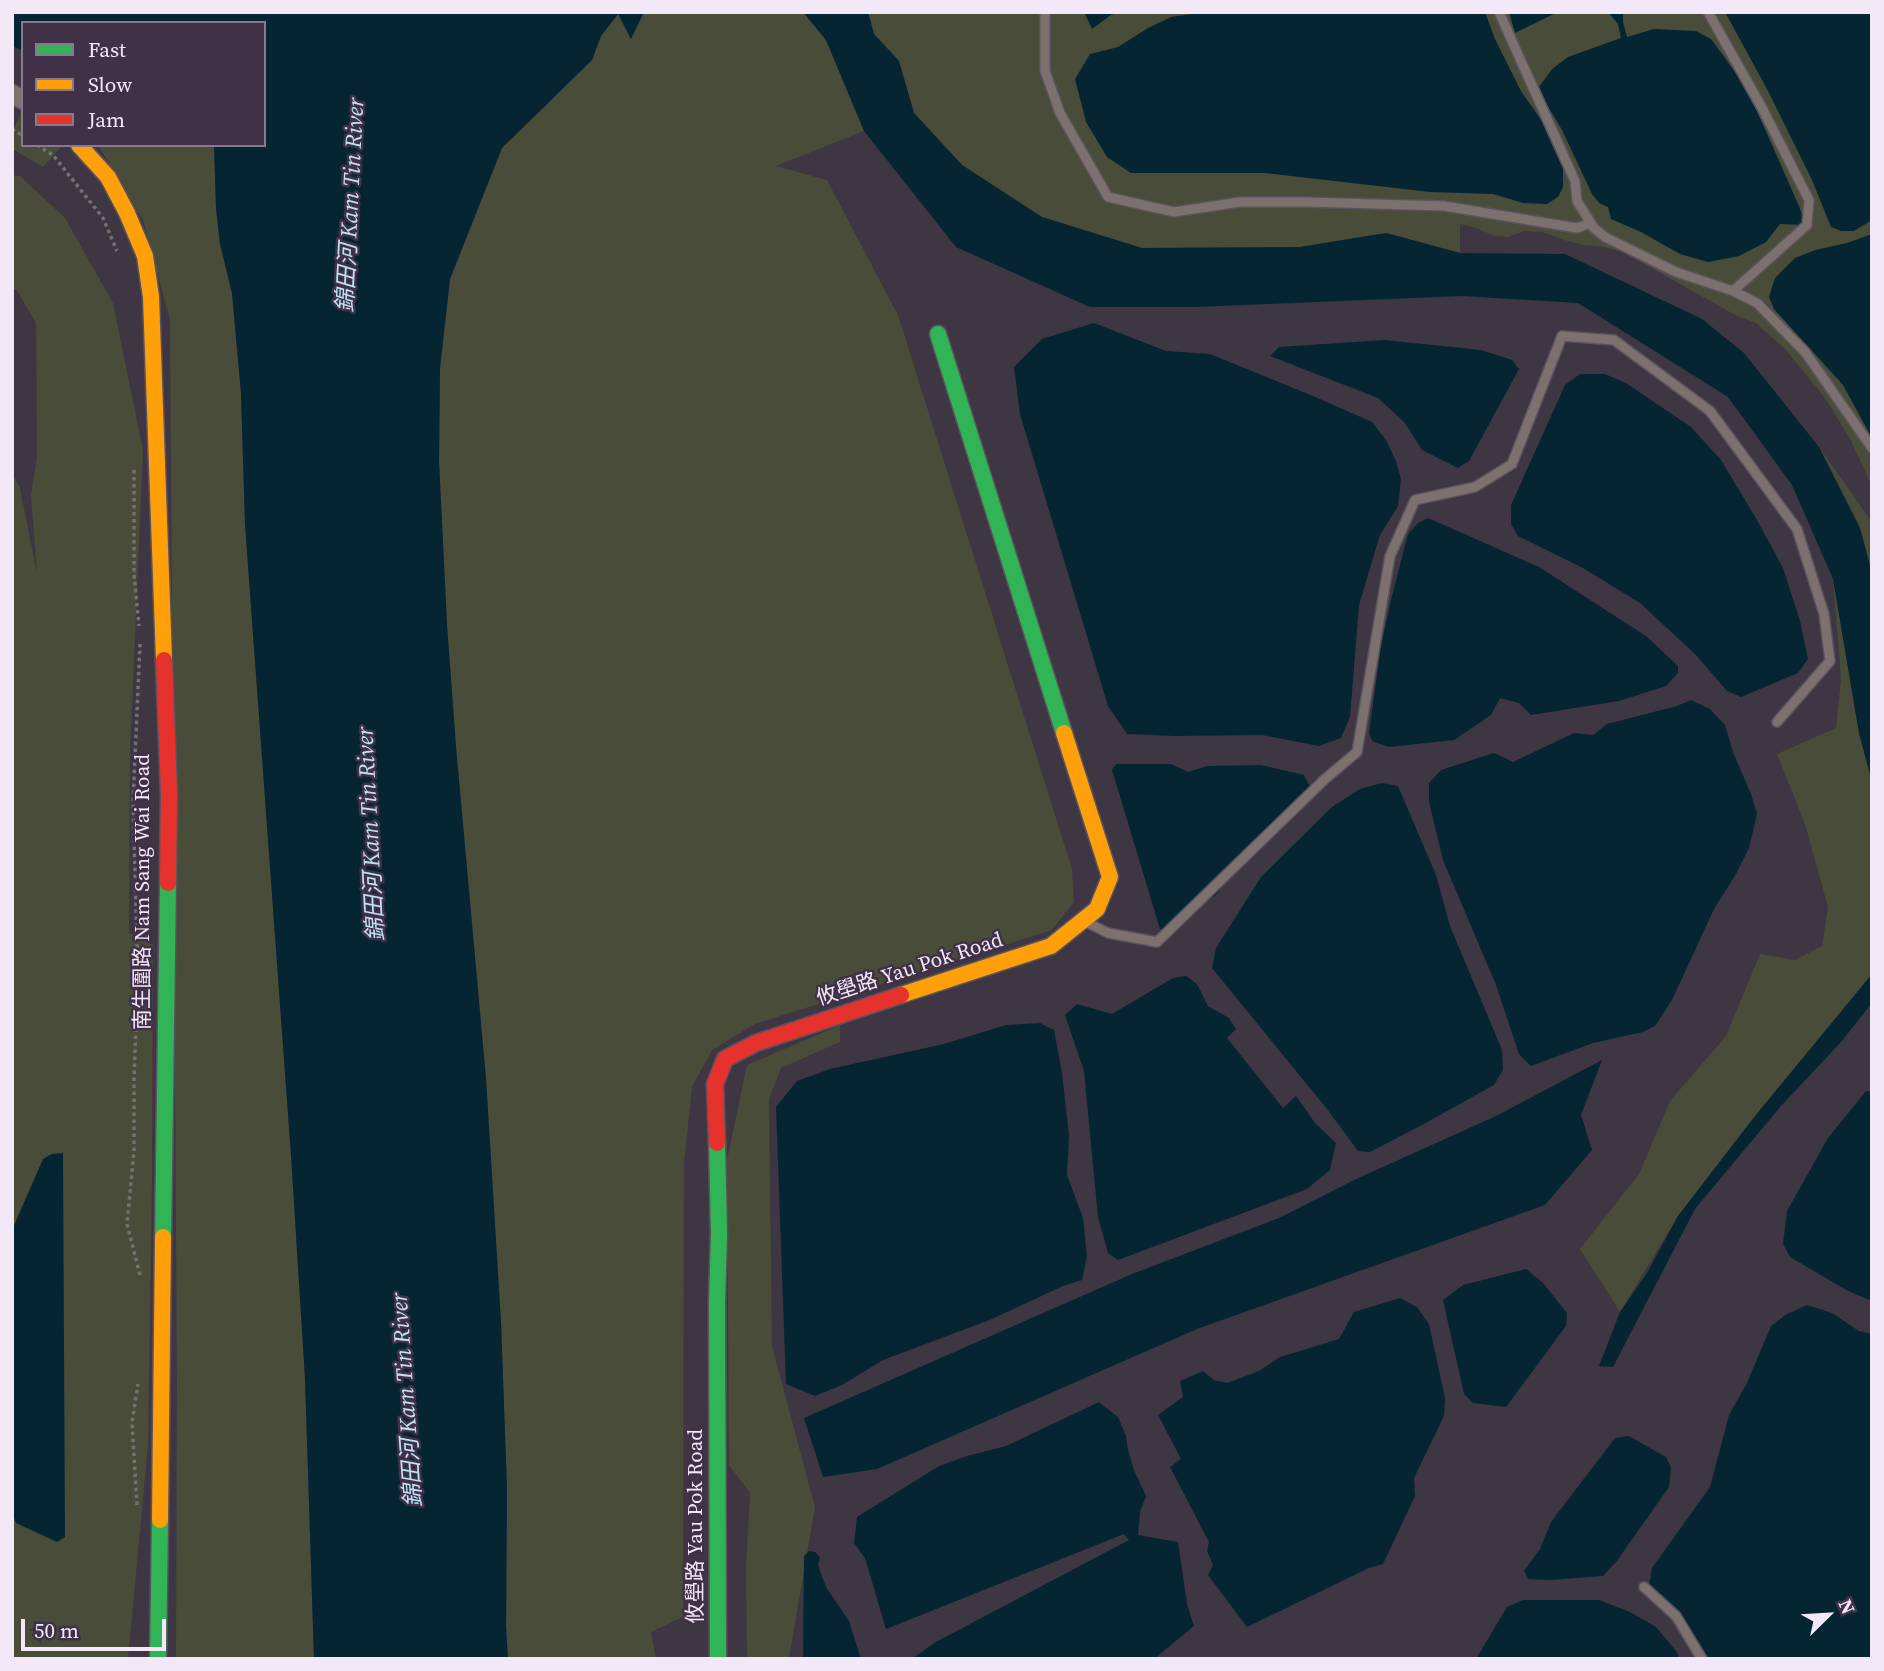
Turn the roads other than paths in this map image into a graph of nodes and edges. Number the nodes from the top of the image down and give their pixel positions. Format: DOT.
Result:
graph roads {
  1 [pos="1045,12"];
  2 [pos="1499,12"];
  3 [pos="1708,12"];
  4 [pos="81,147"];
  5 [pos="1590,223"];
  6 [pos="1733,291"];
  7 [pos="938,334"];
  8 [pos="1872,448"];
  9 [pos="1777,722"];
  10 [pos="1083,920"];
  11 [pos="1644,1587"];
  12 [pos="158,1659"];
  13 [pos="718,1659"];
  14 [pos="1702,1659"];
  1 -- 5 [label="lane"];
  2 -- 5 [label="lane"];
  3 -- 6 [label="lane"];
  4 -- 12 [label="street, 南生圍路 Nam Sang Wai Road"];
  5 -- 6 [label="lane"];
  6 -- 8 [label="lane"];
  7 -- 10 [label="street, 攸壆路 Yau Pok Road"];
  9 -- 10 [label="lane"];
  10 -- 13 [label="street, 攸壆路 Yau Pok Road"];
  11 -- 14 [label="lane"];
}
